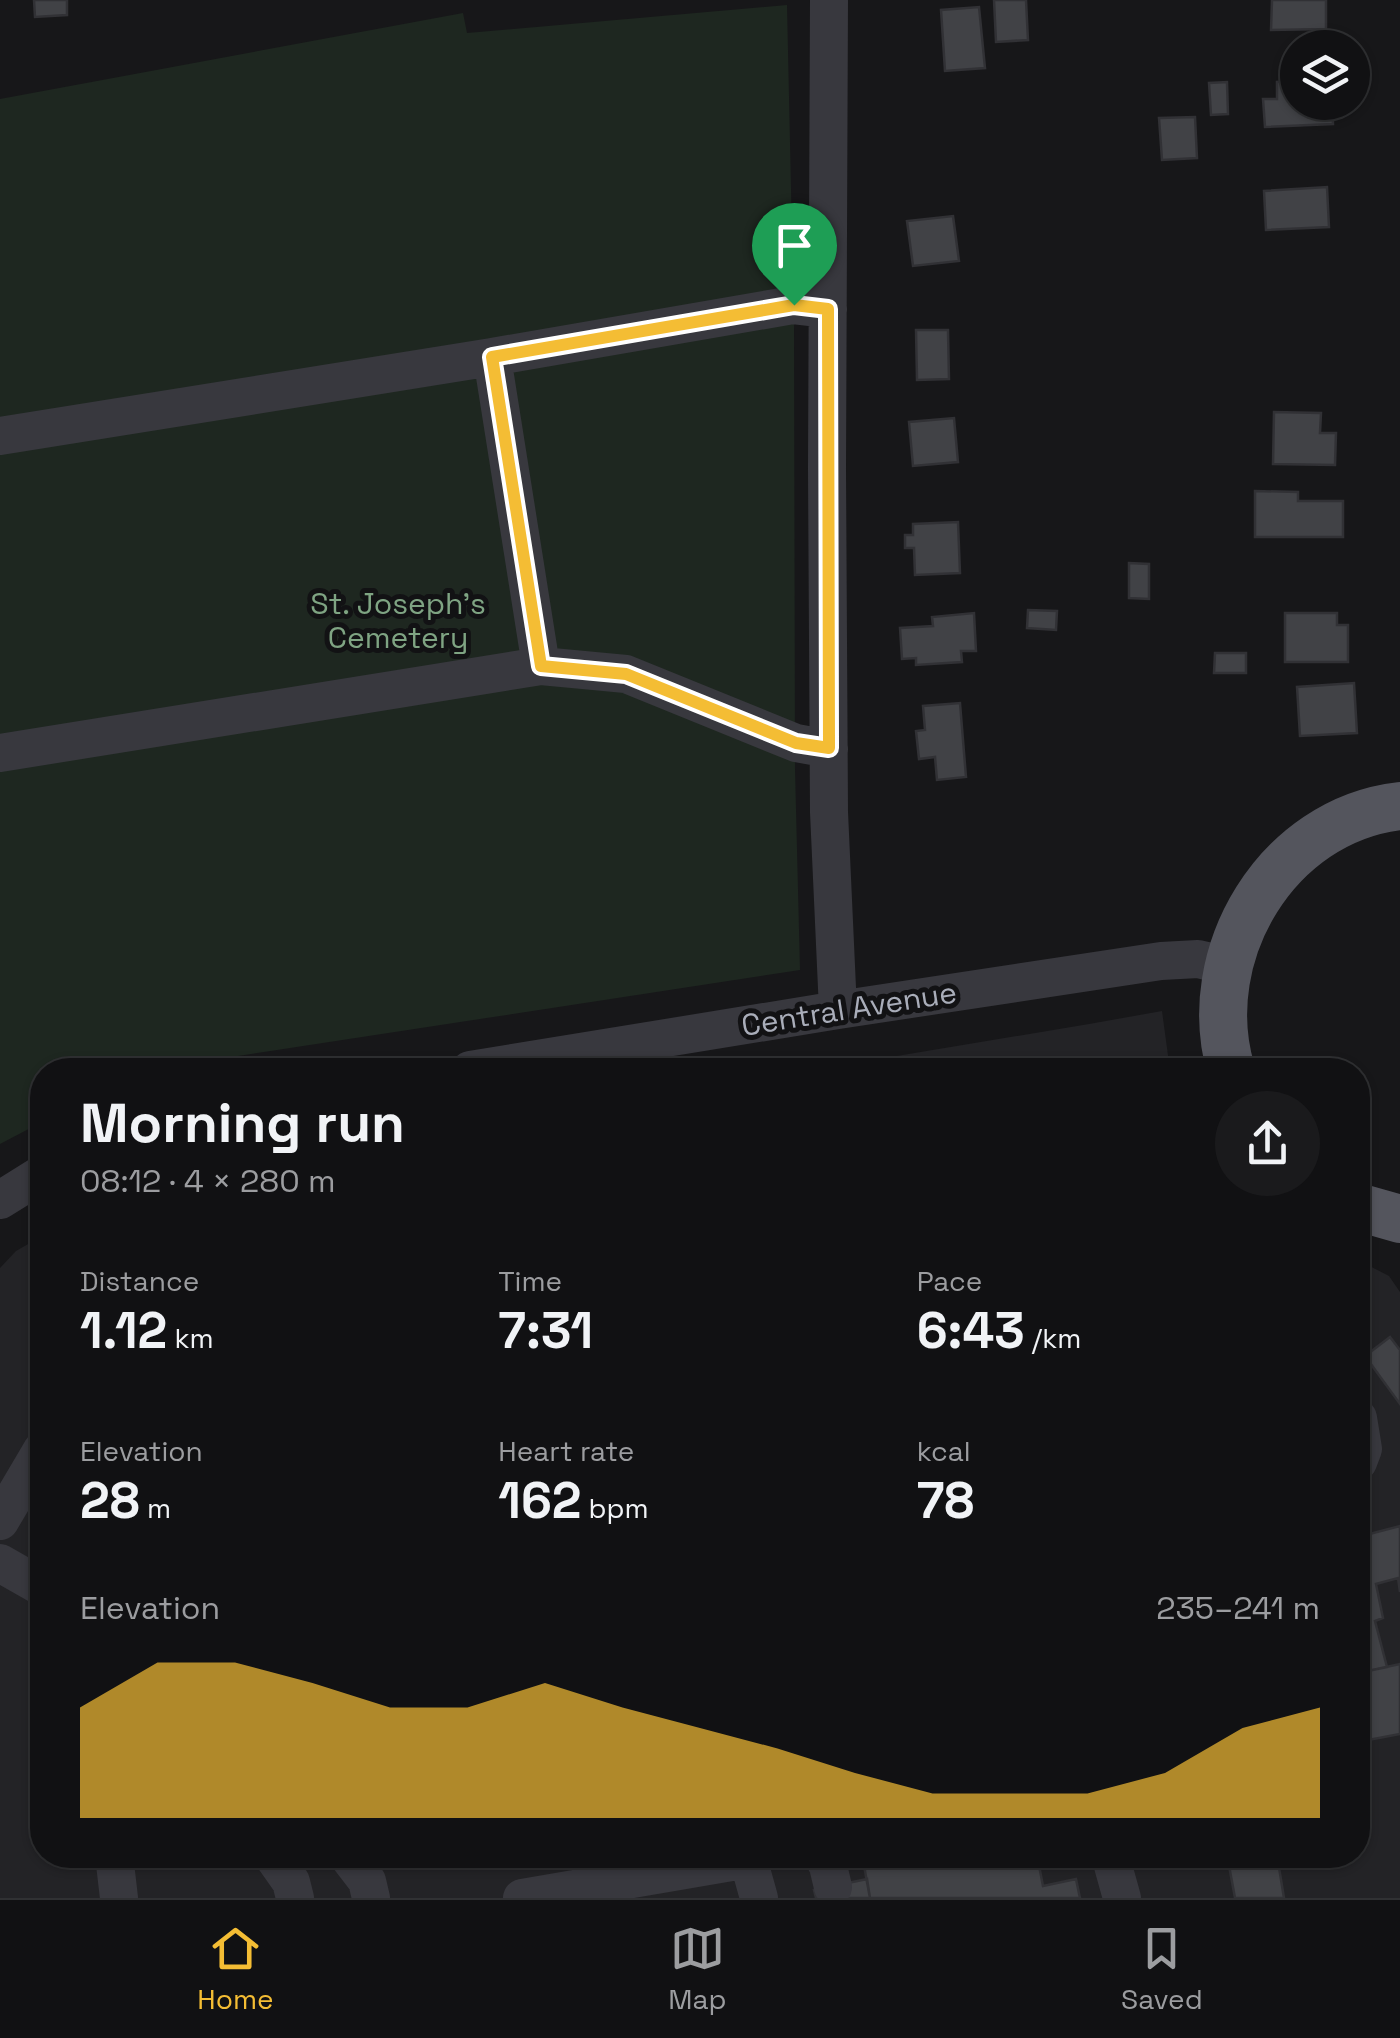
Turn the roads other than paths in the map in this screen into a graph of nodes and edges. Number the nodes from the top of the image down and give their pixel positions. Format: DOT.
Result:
graph roads {
  1 [pos="830,0"];
  2 [pos="828,309"];
  3 [pos="492,357"];
  4 [pos="0,436"];
  5 [pos="541,666"];
  6 [pos="829,748"];
  7 [pos="0,753"];
  8 [pos="1400,806"];
  9 [pos="1228,966"];
  10 [pos="838,1010"];
  11 [pos="684,1053"];
  12 [pos="621,1058"];
  13 [pos="1229,1058"];
  14 [pos="30,1181"];
  15 [pos="0,1200"];
  16 [pos="30,1474"];
  17 [pos="14,1505"];
  18 [pos="0,1563"];
  19 [pos="30,1580"];
  20 [pos="116,1868"];
  21 [pos="281,1868"];
  22 [pos="357,1868"];
  23 [pos="720,1868"];
  24 [pos="753,1868"];
  25 [pos="1114,1868"];
  26 [pos="677,1885"];
  27 [pos="120,1898"];
  28 [pos="295,1898"];
  29 [pos="372,1898"];
  30 [pos="522,1898"];
  31 [pos="759,1898"];
  32 [pos="1122,1898"];
  1 -- 2 [label="street"];
  2 -- 3 [label="street"];
  2 -- 6 [label="street"];
  3 -- 4 [label="street"];
  3 -- 5 [label="street"];
  5 -- 6 [label="street"];
  5 -- 7 [label="street"];
  6 -- 10 [label="street"];
  8 -- 9 [label="main road"];
  9 -- 10 [label="street, Central Avenue"];
  9 -- 13 [label="main road"];
  10 -- 11 [label="street, Central Avenue"];
  11 -- 12 [label="street, Central Avenue"];
  14 -- 15 [label="street"];
  16 -- 17 [label="street"];
  18 -- 19 [label="street"];
  20 -- 27 [label="street"];
  21 -- 28 [label="street"];
  22 -- 29 [label="street"];
  23 -- 26 [label="street"];
  24 -- 31 [label="street"];
  25 -- 32 [label="street"];
  26 -- 30 [label="street"];
}
